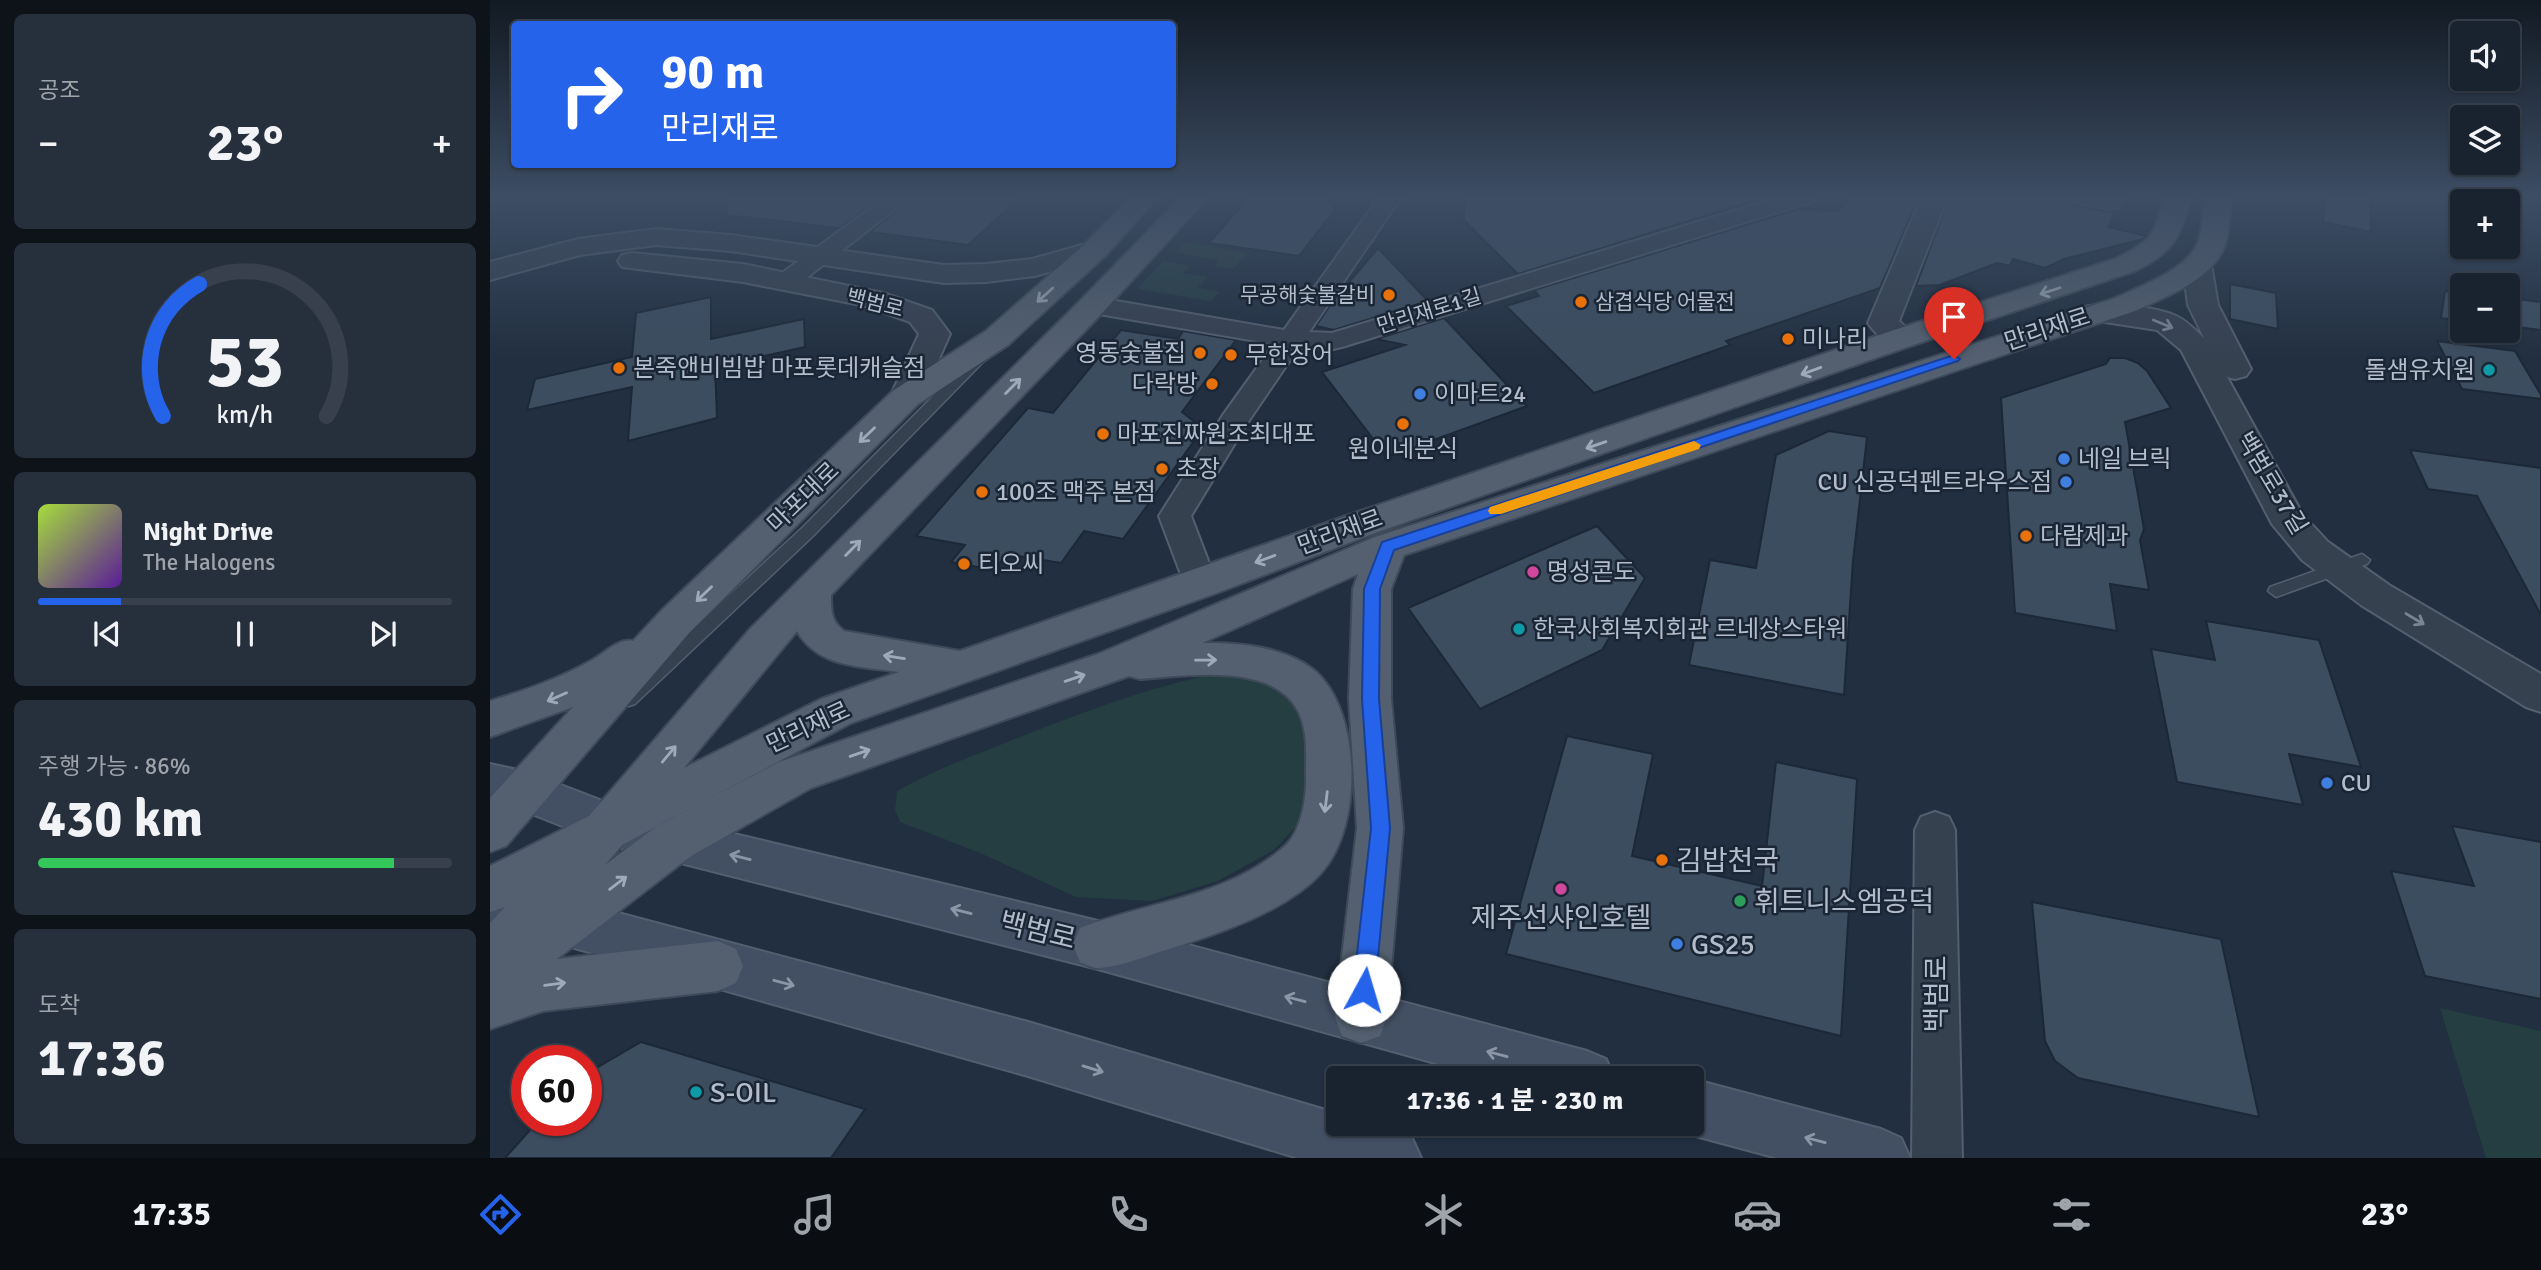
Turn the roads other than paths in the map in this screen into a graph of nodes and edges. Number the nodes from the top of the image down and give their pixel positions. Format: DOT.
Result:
graph roads {
  1 [pos="567,250"];
  2 [pos="779,250"];
  3 [pos="829,250"];
  4 [pos="1092,250"];
  5 [pos="1095,250"];
  6 [pos="1145,250"];
  7 [pos="1354,250"];
  8 [pos="1630,250"];
  9 [pos="1913,250"];
  10 [pos="2154,250"];
  11 [pos="2205,250"];
  12 [pos="821,256"];
  13 [pos="490,271"];
  14 [pos="787,281"];
  15 [pos="490,291"];
  16 [pos="1093,305"];
  17 [pos="2096,313"];
  18 [pos="997,338"];
  19 [pos="1902,338"];
  20 [pos="1292,339"];
  21 [pos="906,397"];
  22 [pos="1388,546"];
  23 [pos="2350,565"];
  24 [pos="1200,584"];
  25 [pos="812,589"];
  26 [pos="2276,591"];
  27 [pos="676,621"];
  28 [pos="1113,665"];
  29 [pos="2541,666"];
  30 [pos="962,667"];
  31 [pos="2541,695"];
  32 [pos="490,719"];
  33 [pos="508,788"];
  34 [pos="610,825"];
  35 [pos="1935,830"];
  36 [pos="490,831"];
  37 [pos="674,841"];
  38 [pos="490,890"];
  39 [pos="529,914"];
  40 [pos="1098,945"];
  41 [pos="490,959"];
  42 [pos="718,966"];
  43 [pos="490,979"];
  44 [pos="490,1003"];
  45 [pos="1361,1017"];
  46 [pos="1543,1066"];
  47 [pos="1704,1110"];
  48 [pos="1298,1145"];
  49 [pos="1392,1158"];
  50 [pos="1881,1158"];
  51 [pos="1937,1158"];
  1 -- 13 [label="street, 백범로"];
  2 -- 12 [label="street, 백범로"];
  3 -- 12 [label="street"];
  4 -- 12 [label="street, 백범로"];
  5 -- 18 [label="main road, 마포대로, one-way"];
  6 -- 16 [label="main road"];
  7 -- 20 [label="street"];
  8 -- 20 [label="street, 만리재로1길"];
  9 -- 19 [label="street"];
  10 -- 19 [label="main road, 만리재로, one-way"];
  11 -- 17 [label="main road, 만리재로"];
  11 -- 23 [label="street, 백범로37길"];
  12 -- 14 [label="street"];
  14 -- 15 [label="street, 백범로"];
  14 -- 21 [label="street, 백범로"];
  16 -- 20 [label="street"];
  25 -- 16 [label="main road, one-way"];
  17 -- 22 [label="main road, 만리재로"];
  17 -- 23 [label="street, 백범로37길, one-way"];
  18 -- 21 [label="main road, 마포대로"];
  18 -- 33 [label="lane"];
  19 -- 24 [label="main road, 만리재로, one-way"];
  20 -- 24 [label="street"];
  21 -- 27 [label="main road, 마포대로, one-way"];
  22 -- 28 [label="main road, 만리재로"];
  22 -- 45 [label="main road"];
  23 -- 26 [label="lane"];
  23 -- 29 [label="street, 백범로37길"];
  23 -- 31 [label="street, 백범로37길, one-way"];
  24 -- 30 [label="main road, 만리재로"];
  30 -- 25 [label="main road, one-way"];
  34 -- 25 [label="main road, one-way"];
  27 -- 32 [label="main road, one-way"];
  27 -- 33 [label="main road, 마포대로"];
  37 -- 28 [label="main road, 만리재로, one-way"];
  28 -- 40 [label="main road, one-way"];
  30 -- 34 [label="main road, 만리재로"];
  33 -- 34 [label="main road, 백범로"];
  33 -- 36 [label="main road, 마포대로"];
  34 -- 37 [label="main road, 백범로"];
  34 -- 38 [label="main road, 만리재로"];
  34 -- 39 [label="main road"];
  35 -- 51 [label="street, 백범로"];
  39 -- 37 [label="main road, 만리재로, one-way"];
  40 -- 37 [label="main road, 백범로, one-way"];
  39 -- 41 [label="main road"];
  39 -- 42 [label="main road"];
  39 -- 43 [label="main road"];
  45 -- 40 [label="main road, 백범로, one-way"];
  44 -- 42 [label="main road, one-way"];
  42 -- 48 [label="main road, one-way"];
  46 -- 45 [label="main road, 백범로, one-way"];
  50 -- 47 [label="main road, one-way"];
  48 -- 49 [label="main road"];
}
